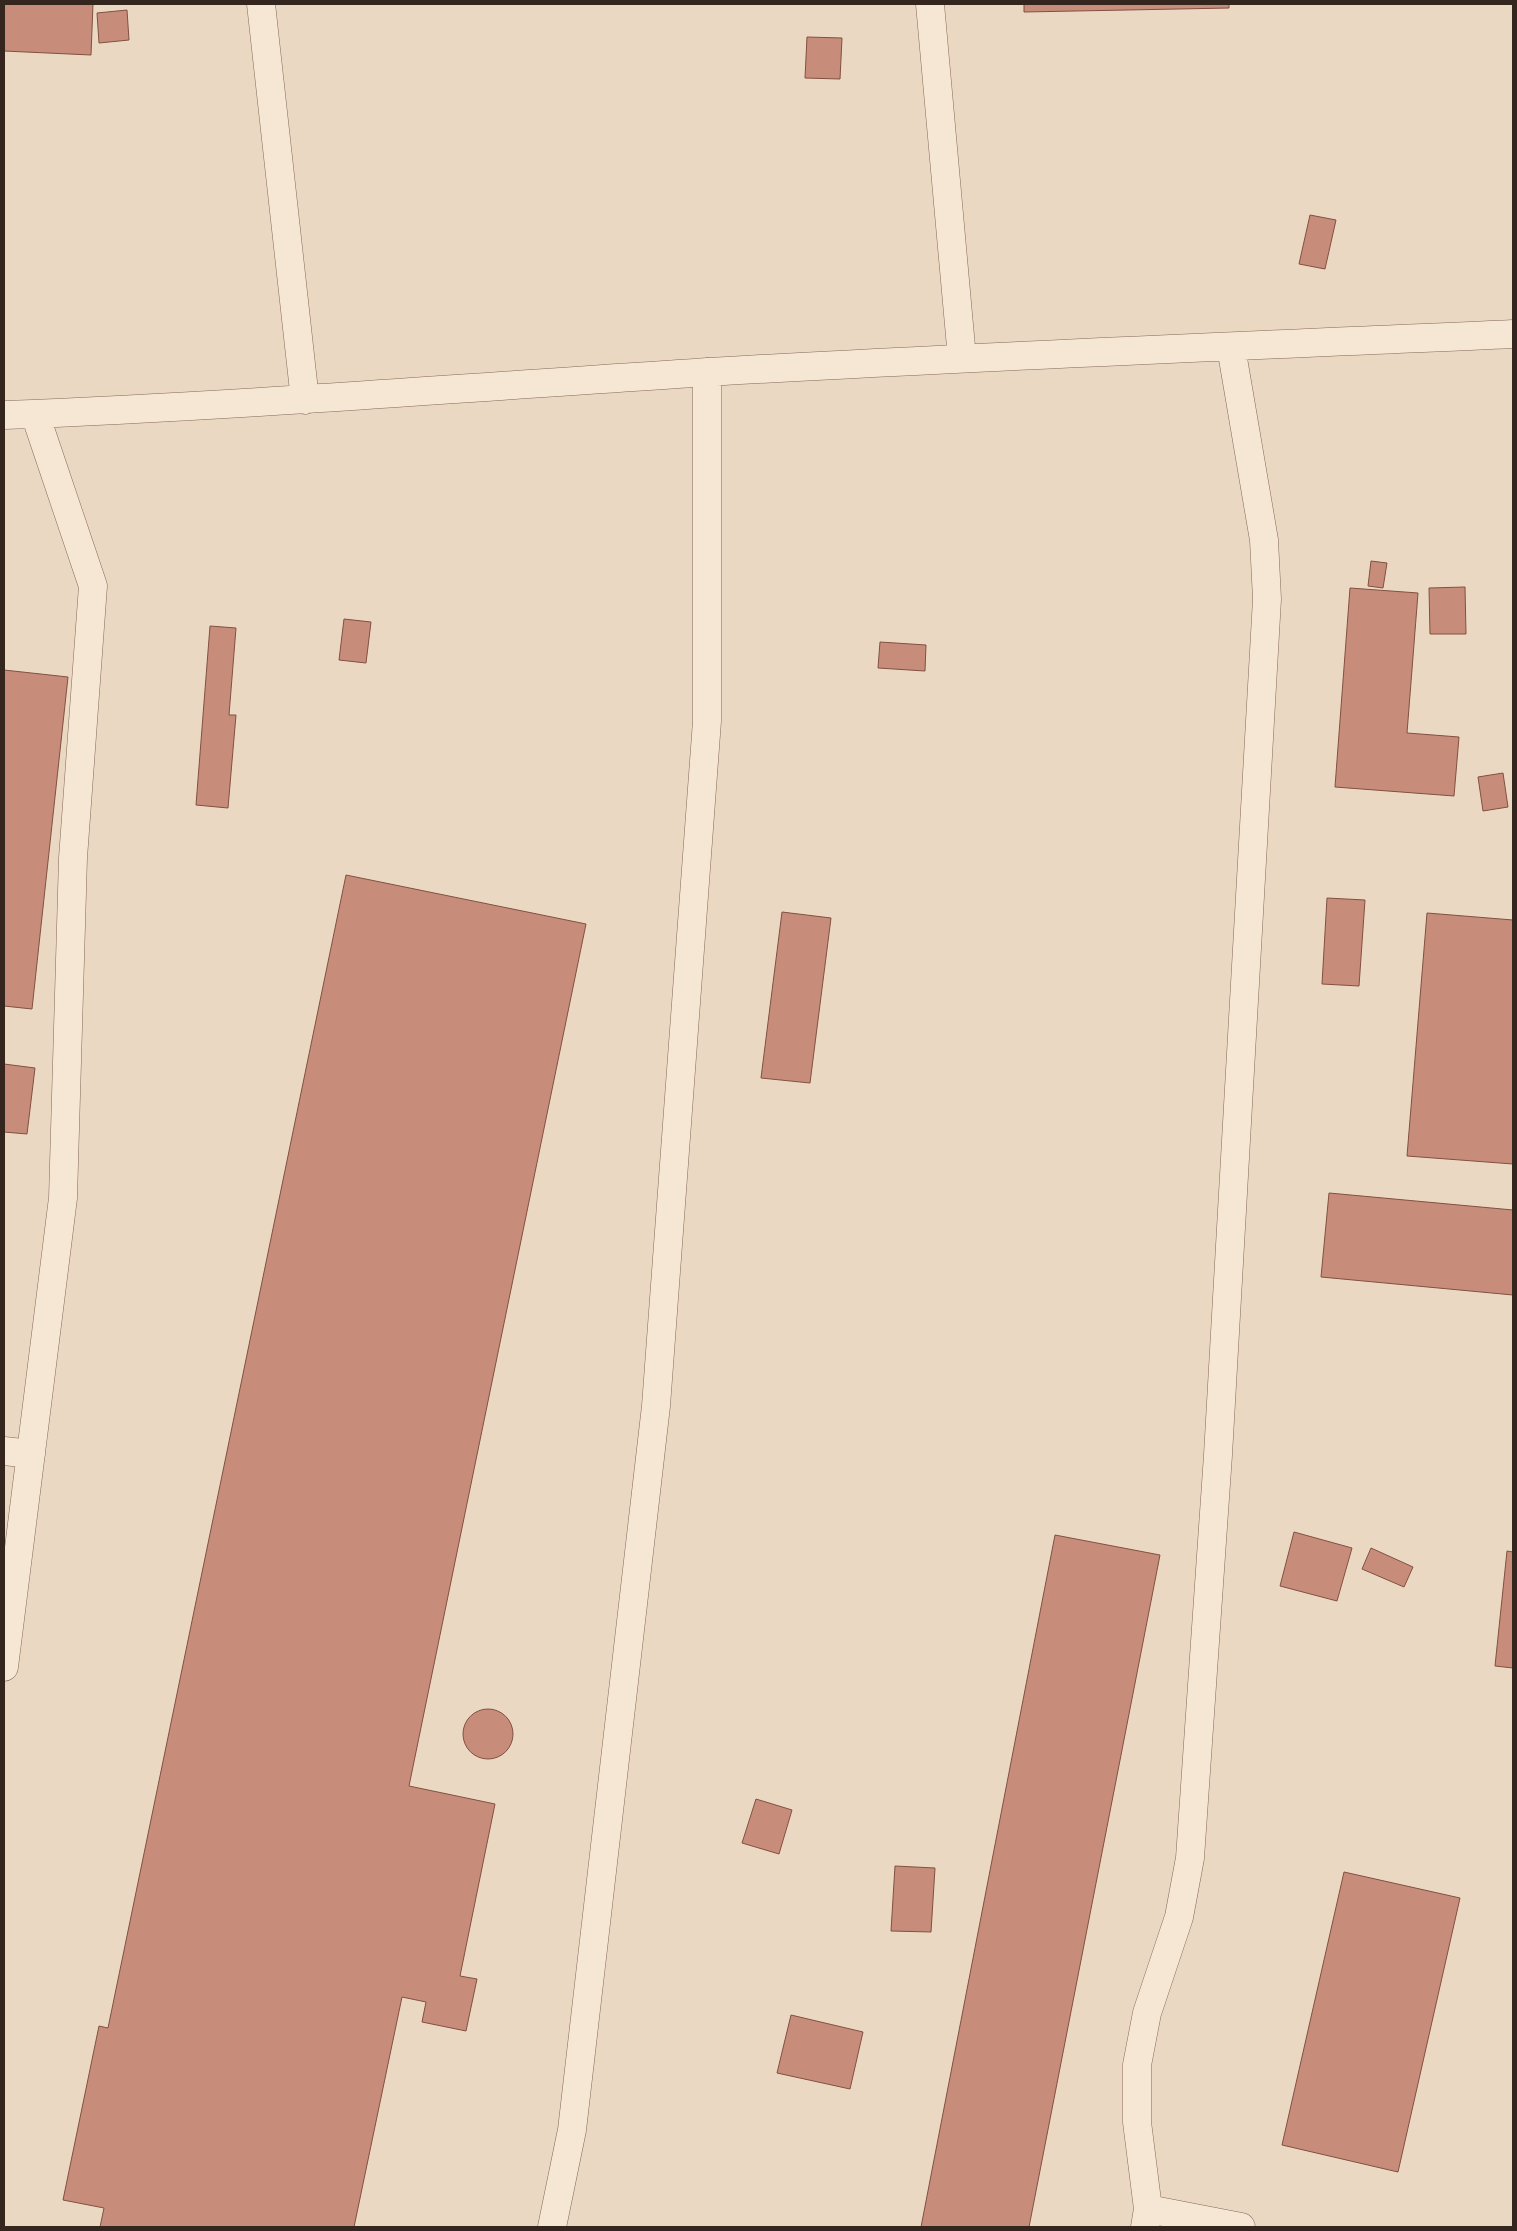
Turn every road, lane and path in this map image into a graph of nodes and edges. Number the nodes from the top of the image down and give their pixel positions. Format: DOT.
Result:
graph roads {
  1 [pos="261,4"];
  2 [pos="930,4"];
  3 [pos="1513,334"];
  4 [pos="1231,347"];
  5 [pos="962,358"];
  6 [pos="707,372"];
  7 [pos="305,400"];
  8 [pos="35,414"];
  9 [pos="4,415"];
  10 [pos="4,1451"];
  11 [pos="31,1454"];
  12 [pos="4,1667"];
  13 [pos="1146,2218"];
  14 [pos="552,2227"];
  15 [pos="1242,2227"];
  1 -- 7 [label="street"];
  2 -- 5 [label="street"];
  3 -- 4 [label="street"];
  4 -- 5 [label="street"];
  4 -- 13 [label="street"];
  5 -- 6 [label="street"];
  6 -- 7 [label="street"];
  6 -- 14 [label="street"];
  7 -- 8 [label="street"];
  8 -- 9 [label="street"];
  8 -- 11 [label="street"];
  10 -- 11 [label="street"];
  11 -- 12 [label="street"];
  13 -- 15 [label="street"];
}
